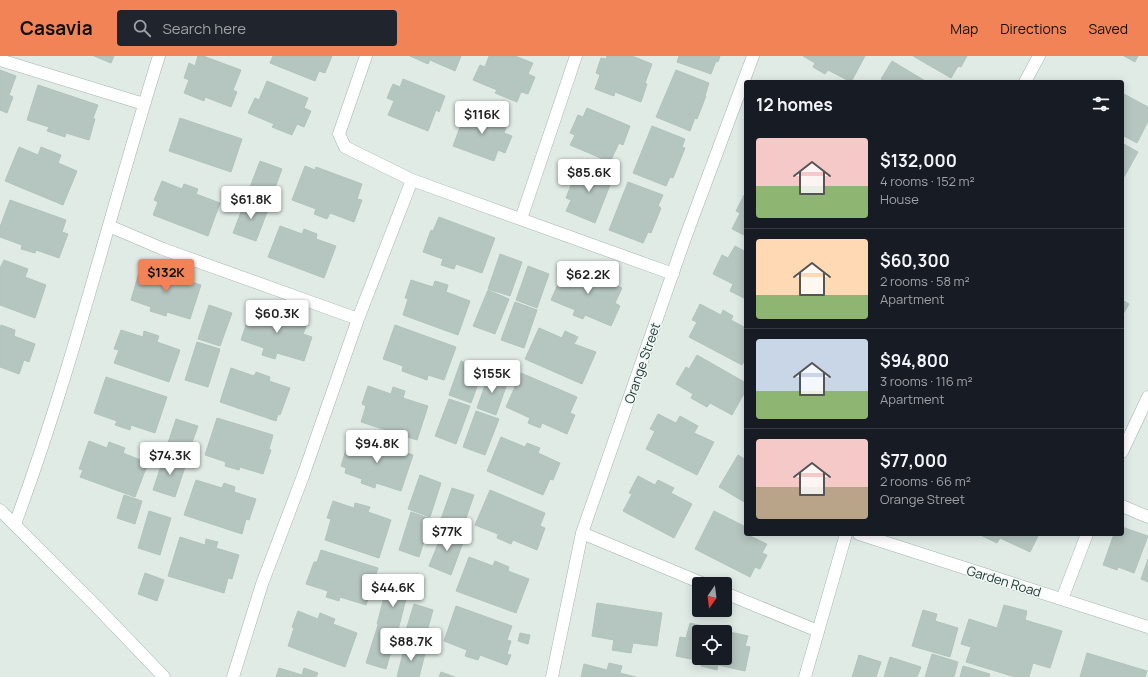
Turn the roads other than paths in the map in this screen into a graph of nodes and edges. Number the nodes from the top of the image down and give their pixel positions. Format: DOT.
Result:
graph roads {
  1 [pos="159,56"];
  2 [pos="366,56"];
  3 [pos="576,56"];
  4 [pos="753,56"];
  5 [pos="1039,56"];
  6 [pos="0,60"];
  7 [pos="744,80"];
  8 [pos="1026,80"];
  9 [pos="744,81"];
  10 [pos="144,104"];
  11 [pos="412,180"];
  12 [pos="521,219"];
  13 [pos="109,226"];
  14 [pos="673,274"];
  15 [pos="358,319"];
  16 [pos="1148,397"];
  17 [pos="1124,448"];
  18 [pos="1124,507"];
  19 [pos="0,510"];
  20 [pos="1148,517"];
  21 [pos="15,524"];
  22 [pos="582,533"];
  23 [pos="845,536"];
  24 [pos="865,536"];
  25 [pos="1085,536"];
  26 [pos="692,579"];
  27 [pos="732,596"];
  28 [pos="1062,598"];
  29 [pos="1148,627"];
  30 [pos="818,632"];
  31 [pos="164,677"];
  32 [pos="233,677"];
  33 [pos="552,677"];
  34 [pos="805,677"];
  1 -- 10 [label="street"];
  2 -- 11 [label="street"];
  3 -- 12 [label="street"];
  4 -- 7 [label="street, Orange Street"];
  5 -- 8 [label="street"];
  6 -- 10 [label="street"];
  9 -- 14 [label="street, Orange Street"];
  10 -- 13 [label="street"];
  11 -- 12 [label="street"];
  11 -- 15 [label="street"];
  12 -- 14 [label="street"];
  13 -- 15 [label="street"];
  13 -- 21 [label="street"];
  14 -- 22 [label="street, Orange Street"];
  15 -- 32 [label="street"];
  16 -- 17 [label="street"];
  18 -- 20 [label="street"];
  19 -- 21 [label="street"];
  21 -- 31 [label="street"];
  22 -- 26 [label="street"];
  22 -- 33 [label="street, Orange Street"];
  23 -- 30 [label="street"];
  24 -- 28 [label="street, Garden Road"];
  25 -- 28 [label="street"];
  27 -- 30 [label="street"];
  28 -- 29 [label="street, Garden Road"];
  30 -- 34 [label="street"];
}
